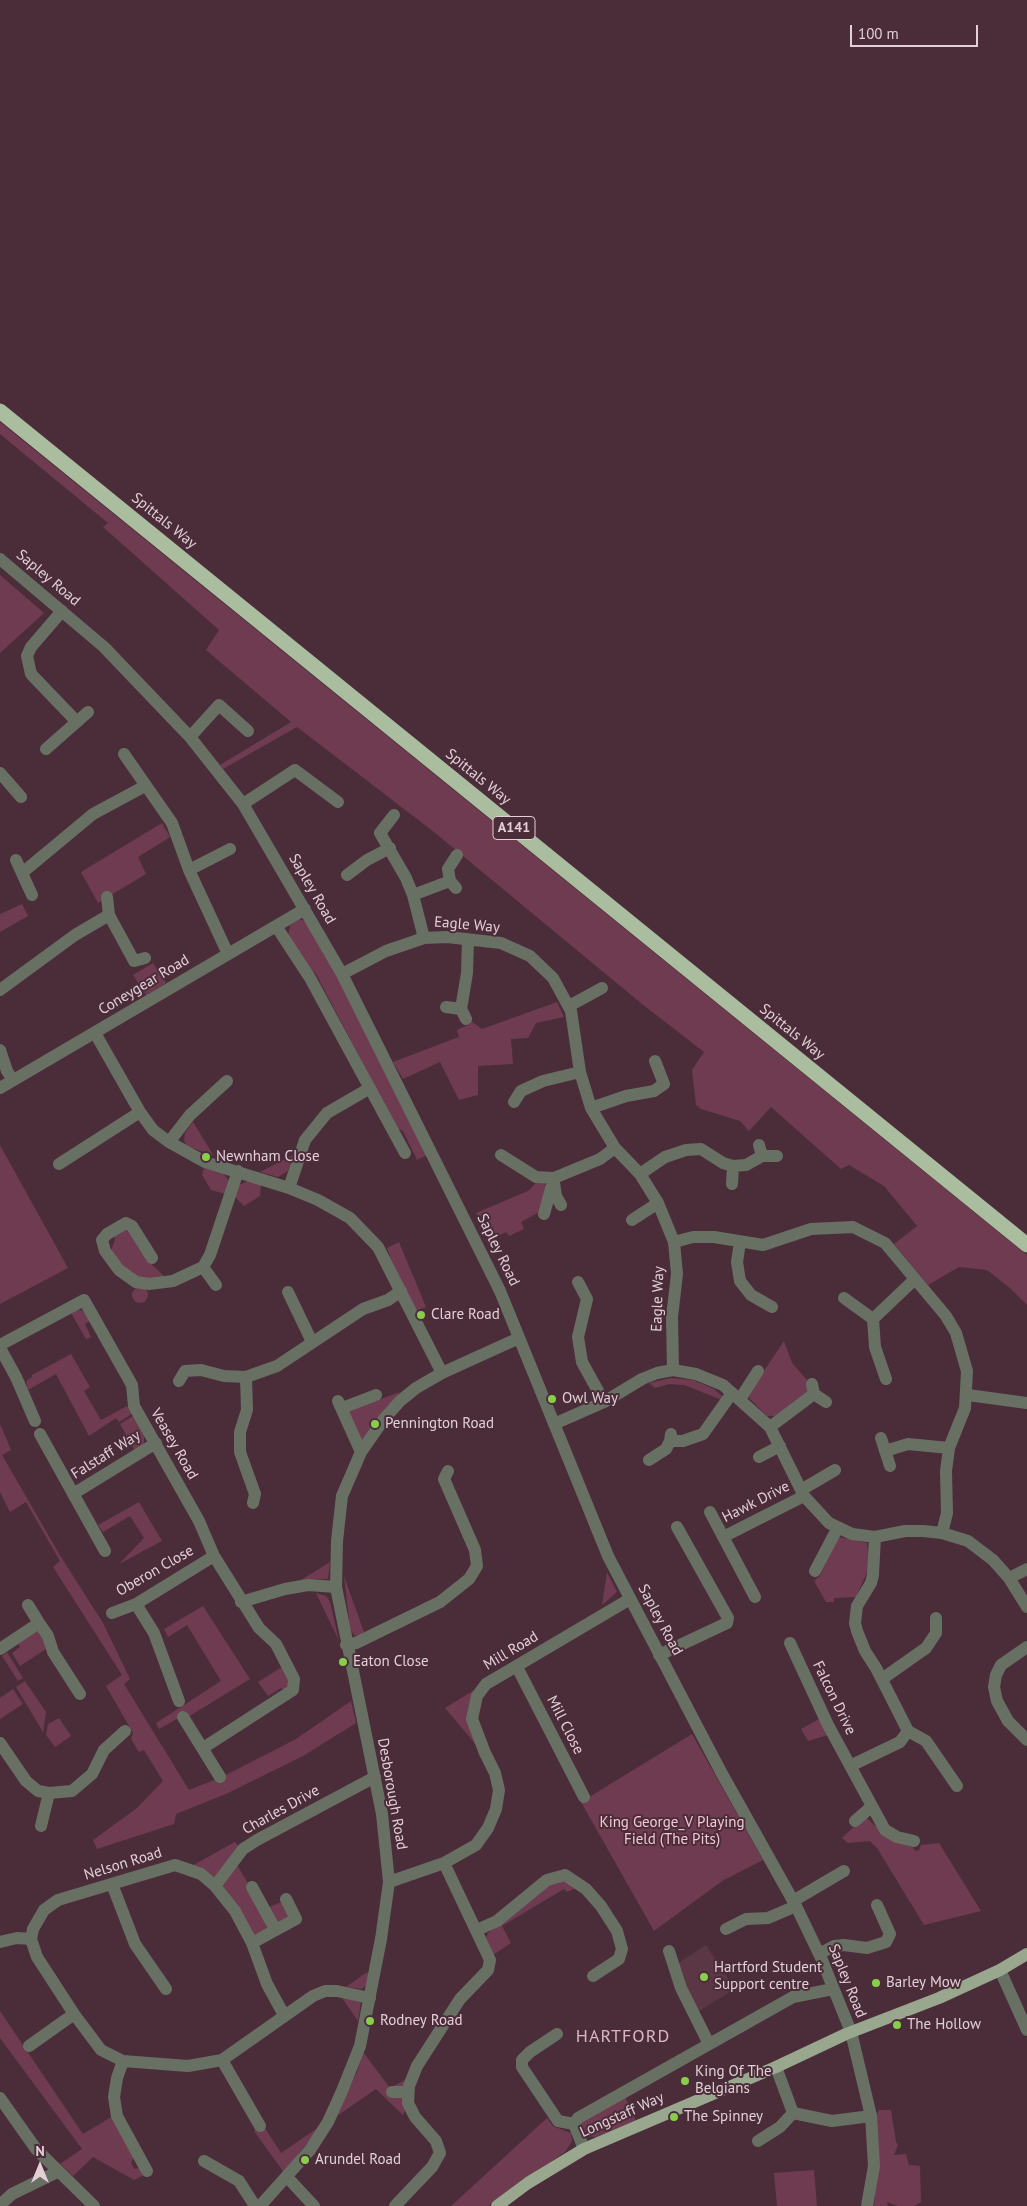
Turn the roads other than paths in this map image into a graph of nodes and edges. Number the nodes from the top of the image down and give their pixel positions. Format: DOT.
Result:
graph roads {
  1 [pos="0,411"];
  2 [pos="0,559"];
  3 [pos="62,611"];
  4 [pos="88,712"];
  5 [pos="77,722"];
  6 [pos="248,731"];
  7 [pos="190,737"];
  8 [pos="46,749"];
  9 [pos="124,754"];
  10 [pos="0,773"];
  11 [pos="144,786"];
  12 [pos="21,797"];
  13 [pos="338,802"];
  14 [pos="243,804"];
  15 [pos="394,814"];
  16 [pos="390,848"];
  17 [pos="230,849"];
  18 [pos="457,855"];
  19 [pos="16,860"];
  20 [pos="189,870"];
  21 [pos="22,873"];
  22 [pos="347,875"];
  23 [pos="413,895"];
  24 [pos="32,896"];
  25 [pos="106,897"];
  26 [pos="305,909"];
  27 [pos="109,915"];
  28 [pos="276,926"];
  29 [pos="424,938"];
  30 [pos="468,939"];
  31 [pos="228,954"];
  32 [pos="145,958"];
  33 [pos="342,974"];
  34 [pos="599,989"];
  35 [pos="0,990"];
  36 [pos="570,1006"];
  37 [pos="446,1007"];
  38 [pos="95,1033"];
  39 [pos="0,1050"];
  40 [pos="655,1061"];
  41 [pos="580,1072"];
  42 [pos="13,1080"];
  43 [pos="227,1082"];
  44 [pos="0,1088"];
  45 [pos="370,1088"];
  46 [pos="517,1091"];
  47 [pos="591,1108"];
  48 [pos="140,1112"];
  49 [pos="169,1142"];
  50 [pos="615,1148"];
  51 [pos="405,1153"];
  52 [pos="501,1155"];
  53 [pos="777,1156"];
  54 [pos="59,1164"];
  55 [pos="733,1166"];
  56 [pos="238,1171"];
  57 [pos="640,1174"];
  58 [pos="554,1178"];
  59 [pos="732,1184"];
  60 [pos="288,1188"];
  61 [pos="658,1203"];
  62 [pos="561,1204"];
  63 [pos="544,1214"];
  64 [pos="631,1222"];
  65 [pos="674,1242"];
  66 [pos="740,1242"];
  67 [pos="1027,1245"];
  68 [pos="152,1258"];
  69 [pos="203,1267"];
  70 [pos="915,1279"];
  71 [pos="578,1282"];
  72 [pos="216,1285"];
  73 [pos="400,1291"];
  74 [pos="288,1292"];
  75 [pos="847,1304"];
  76 [pos="763,1307"];
  77 [pos="873,1319"];
  78 [pos="520,1338"];
  79 [pos="312,1342"];
  80 [pos="0,1347"];
  81 [pos="673,1370"];
  82 [pos="758,1372"];
  83 [pos="442,1373"];
  84 [pos="246,1377"];
  85 [pos="886,1379"];
  86 [pos="179,1381"];
  87 [pos="376,1394"];
  88 [pos="968,1394"];
  89 [pos="736,1396"];
  90 [pos="604,1402"];
  91 [pos="826,1402"];
  92 [pos="1027,1403"];
  93 [pos="35,1421"];
  94 [pos="554,1424"];
  95 [pos="770,1427"];
  96 [pos="40,1434"];
  97 [pos="881,1438"];
  98 [pos="156,1443"];
  99 [pos="780,1446"];
  100 [pos="949,1448"];
  101 [pos="885,1451"];
  102 [pos="361,1452"];
  103 [pos="759,1457"];
  104 [pos="649,1460"];
  105 [pos="890,1466"];
  106 [pos="835,1470"];
  107 [pos="448,1471"];
  108 [pos="802,1493"];
  109 [pos="73,1494"];
  110 [pos="253,1503"];
  111 [pos="710,1512"];
  112 [pos="677,1527"];
  113 [pos="837,1529"];
  114 [pos="942,1533"];
  115 [pos="723,1537"];
  116 [pos="875,1537"];
  117 [pos="105,1551"];
  118 [pos="214,1556"];
  119 [pos="1027,1569"];
  120 [pos="815,1571"];
  121 [pos="1009,1578"];
  122 [pos="336,1587"];
  123 [pos="755,1597"];
  124 [pos="630,1599"];
  125 [pos="242,1602"];
  126 [pos="136,1604"];
  127 [pos="28,1605"];
  128 [pos="1027,1607"];
  129 [pos="112,1613"];
  130 [pos="936,1618"];
  131 [pos="39,1623"];
  132 [pos="790,1642"];
  133 [pos="346,1645"];
  134 [pos="1027,1647"];
  135 [pos="0,1648"];
  136 [pos="659,1654"];
  137 [pos="517,1667"];
  138 [pos="882,1679"];
  139 [pos="80,1694"];
  140 [pos="179,1701"];
  141 [pos="183,1717"];
  142 [pos="125,1731"];
  143 [pos="908,1731"];
  144 [pos="1027,1740"];
  145 [pos="0,1743"];
  146 [pos="204,1748"];
  147 [pos="850,1766"];
  148 [pos="220,1777"];
  149 [pos="375,1777"];
  150 [pos="956,1786"];
  151 [pos="49,1793"];
  152 [pos="584,1797"];
  153 [pos="871,1807"];
  154 [pos="854,1821"];
  155 [pos="41,1826"];
  156 [pos="914,1841"];
  157 [pos="444,1863"];
  158 [pos="844,1871"];
  159 [pos="389,1882"];
  160 [pos="112,1884"];
  161 [pos="215,1886"];
  162 [pos="252,1887"];
  163 [pos="286,1898"];
  164 [pos="795,1904"];
  165 [pos="877,1905"];
  166 [pos="726,1929"];
  167 [pos="275,1930"];
  168 [pos="477,1930"];
  169 [pos="31,1939"];
  170 [pos="0,1942"];
  171 [pos="252,1943"];
  172 [pos="669,1951"];
  173 [pos="819,1954"];
  174 [pos="1027,1954"];
  175 [pos="1000,1970"];
  176 [pos="593,1976"];
  177 [pos="166,1989"];
  178 [pos="833,1989"];
  179 [pos="370,1998"];
  180 [pos="74,2014"];
  181 [pos="284,2015"];
  182 [pos="1027,2030"];
  183 [pos="851,2032"];
  184 [pos="557,2034"];
  185 [pos="709,2044"];
  186 [pos="29,2046"];
  187 [pos="222,2060"];
  188 [pos="123,2061"];
  189 [pos="776,2067"];
  190 [pos="392,2092"];
  191 [pos="407,2092"];
  192 [pos="0,2098"];
  193 [pos="793,2113"];
  194 [pos="871,2116"];
  195 [pos="259,2117"];
  196 [pos="574,2124"];
  197 [pos="758,2141"];
  198 [pos="584,2149"];
  199 [pos="204,2161"];
  200 [pos="140,2165"];
  201 [pos="57,2172"];
  202 [pos="288,2177"];
  203 [pos="2,2199"];
  204 [pos="87,2204"];
  205 [pos="255,2206"];
  206 [pos="260,2206"];
  207 [pos="314,2206"];
  208 [pos="395,2206"];
  209 [pos="497,2206"];
  210 [pos="868,2206"];
  1 -- 67 [label="highway, Spittals Way / A141"];
  2 -- 3 [label="street, Sapley Road"];
  3 -- 5 [label="street"];
  3 -- 7 [label="street, Sapley Road"];
  4 -- 5 [label="street"];
  5 -- 8 [label="street"];
  6 -- 7 [label="street"];
  7 -- 14 [label="street, Sapley Road"];
  9 -- 11 [label="street"];
  10 -- 12 [label="street"];
  11 -- 20 [label="street"];
  11 -- 21 [label="street"];
  13 -- 14 [label="street"];
  14 -- 26 [label="street, Sapley Road"];
  15 -- 16 [label="street"];
  16 -- 22 [label="street"];
  16 -- 23 [label="street"];
  17 -- 20 [label="street"];
  18 -- 23 [label="street"];
  19 -- 21 [label="street"];
  20 -- 31 [label="street"];
  21 -- 24 [label="street"];
  23 -- 29 [label="street"];
  25 -- 27 [label="street"];
  26 -- 28 [label="street, Coneygear Road"];
  26 -- 33 [label="street, Sapley Road"];
  27 -- 32 [label="street"];
  27 -- 35 [label="street"];
  28 -- 31 [label="street, Coneygear Road"];
  28 -- 45 [label="street"];
  29 -- 30 [label="street, Eagle Way"];
  29 -- 33 [label="street, Eagle Way"];
  30 -- 36 [label="street, Eagle Way"];
  30 -- 37 [label="street"];
  31 -- 38 [label="street, Coneygear Road"];
  33 -- 78 [label="street, Sapley Road"];
  34 -- 36 [label="street"];
  36 -- 41 [label="street, Eagle Way"];
  38 -- 42 [label="street, Coneygear Road"];
  38 -- 48 [label="street"];
  39 -- 42 [label="street"];
  40 -- 47 [label="street"];
  41 -- 46 [label="street"];
  41 -- 47 [label="street, Eagle Way"];
  42 -- 44 [label="street, Coneygear Road"];
  43 -- 49 [label="street"];
  45 -- 51 [label="street"];
  45 -- 60 [label="street"];
  47 -- 50 [label="street, Eagle Way"];
  48 -- 49 [label="street"];
  48 -- 54 [label="street"];
  49 -- 56 [label="street"];
  50 -- 57 [label="street, Eagle Way"];
  50 -- 58 [label="street"];
  52 -- 58 [label="street"];
  53 -- 55 [label="street"];
  55 -- 57 [label="street"];
  55 -- 59 [label="street"];
  56 -- 60 [label="street"];
  56 -- 69 [label="street"];
  57 -- 61 [label="street, Eagle Way"];
  58 -- 62 [label="street"];
  58 -- 63 [label="street"];
  60 -- 73 [label="street"];
  61 -- 64 [label="street"];
  61 -- 65 [label="street, Eagle Way"];
  65 -- 66 [label="street"];
  65 -- 81 [label="street, Eagle Way"];
  66 -- 70 [label="street"];
  66 -- 76 [label="street"];
  68 -- 69 [label="street"];
  69 -- 72 [label="street"];
  70 -- 77 [label="street"];
  70 -- 88 [label="street"];
  71 -- 90 [label="street"];
  73 -- 79 [label="street"];
  73 -- 83 [label="street"];
  74 -- 79 [label="street"];
  75 -- 77 [label="street"];
  77 -- 85 [label="street"];
  78 -- 83 [label="street, Desborough Road"];
  78 -- 94 [label="street, Sapley Road"];
  79 -- 84 [label="street"];
  80 -- 93 [label="street"];
  80 -- 98 [label="street, Veasey Road"];
  81 -- 89 [label="street"];
  81 -- 90 [label="street"];
  82 -- 89 [label="street"];
  83 -- 102 [label="street, Desborough Road"];
  84 -- 86 [label="street"];
  84 -- 110 [label="street"];
  87 -- 102 [label="street"];
  88 -- 92 [label="street"];
  88 -- 100 [label="street"];
  89 -- 95 [label="street"];
  89 -- 104 [label="street"];
  90 -- 94 [label="street"];
  91 -- 95 [label="street"];
  94 -- 124 [label="street, Sapley Road"];
  95 -- 99 [label="street"];
  96 -- 109 [label="street, Falstaff Way"];
  97 -- 101 [label="street"];
  98 -- 109 [label="street, Falstaff Way"];
  98 -- 118 [label="street, Veasey Road"];
  99 -- 103 [label="street"];
  99 -- 108 [label="street"];
  100 -- 101 [label="street"];
  100 -- 114 [label="street"];
  101 -- 105 [label="street"];
  102 -- 122 [label="street, Desborough Road"];
  106 -- 108 [label="street"];
  107 -- 133 [label="street"];
  108 -- 113 [label="street"];
  108 -- 115 [label="street, Hawk Drive"];
  109 -- 117 [label="street, Falstaff Way"];
  111 -- 115 [label="street, Hawk Drive"];
  112 -- 136 [label="street"];
  113 -- 116 [label="street"];
  113 -- 120 [label="street"];
  114 -- 116 [label="street"];
  114 -- 121 [label="street"];
  115 -- 123 [label="street, Hawk Drive"];
  116 -- 138 [label="street"];
  118 -- 125 [label="street, Veasey Road"];
  118 -- 126 [label="street, Oberon Close"];
  119 -- 121 [label="street"];
  121 -- 128 [label="street"];
  122 -- 125 [label="street"];
  122 -- 133 [label="street, Desborough Road"];
  124 -- 136 [label="street, Sapley Road"];
  124 -- 137 [label="street, Mill Road"];
  125 -- 146 [label="street, Veasey Road"];
  126 -- 129 [label="street, Oberon Close"];
  126 -- 140 [label="street"];
  127 -- 131 [label="street"];
  130 -- 138 [label="street"];
  131 -- 135 [label="street"];
  131 -- 139 [label="street"];
  132 -- 147 [label="street, Falcon Drive"];
  133 -- 149 [label="street, Desborough Road"];
  134 -- 144 [label="street"];
  136 -- 164 [label="street, Sapley Road"];
  137 -- 152 [label="street, Mill Close"];
  137 -- 157 [label="street, Mill Road"];
  138 -- 143 [label="street"];
  141 -- 146 [label="street"];
  142 -- 151 [label="street"];
  143 -- 147 [label="street"];
  143 -- 150 [label="street"];
  145 -- 151 [label="street"];
  146 -- 148 [label="street"];
  147 -- 153 [label="street, Falcon Drive"];
  149 -- 159 [label="street, Desborough Road"];
  149 -- 161 [label="street, Charles Drive"];
  151 -- 155 [label="street"];
  153 -- 154 [label="street"];
  153 -- 156 [label="street, Falcon Drive"];
  157 -- 159 [label="street, Mill Road"];
  157 -- 168 [label="street"];
  158 -- 164 [label="street"];
  159 -- 179 [label="street, Desborough Road"];
  160 -- 161 [label="street, Nelson Road"];
  160 -- 169 [label="street, Nelson Road"];
  160 -- 177 [label="street"];
  161 -- 171 [label="street, Nelson Road"];
  162 -- 167 [label="street"];
  163 -- 167 [label="street"];
  164 -- 166 [label="street"];
  164 -- 173 [label="street, Sapley Road"];
  165 -- 173 [label="street"];
  167 -- 171 [label="street"];
  168 -- 176 [label="street"];
  168 -- 191 [label="street"];
  169 -- 170 [label="street"];
  169 -- 180 [label="street"];
  171 -- 181 [label="street, Nelson Road"];
  172 -- 185 [label="street"];
  173 -- 178 [label="street, Sapley Road"];
  174 -- 175 [label="main road, Longstaff Way"];
  175 -- 182 [label="street"];
  175 -- 183 [label="main road, Longstaff Way"];
  178 -- 183 [label="street, Sapley Road"];
  178 -- 185 [label="street"];
  179 -- 181 [label="street"];
  179 -- 202 [label="street, Desborough Road"];
  180 -- 186 [label="street"];
  180 -- 188 [label="street"];
  181 -- 187 [label="street"];
  183 -- 189 [label="main road, Longstaff Way"];
  183 -- 194 [label="street"];
  184 -- 196 [label="street"];
  185 -- 196 [label="street"];
  187 -- 188 [label="street"];
  187 -- 195 [label="street"];
  188 -- 200 [label="street"];
  189 -- 193 [label="street"];
  189 -- 198 [label="main road, Longstaff Way"];
  190 -- 191 [label="street"];
  191 -- 208 [label="street"];
  192 -- 201 [label="street"];
  193 -- 194 [label="street"];
  193 -- 197 [label="street"];
  194 -- 210 [label="street"];
  196 -- 198 [label="street"];
  198 -- 209 [label="main road, Longstaff Way"];
  199 -- 205 [label="street"];
  201 -- 203 [label="street"];
  201 -- 204 [label="street"];
  202 -- 206 [label="street, Desborough Road"];
  202 -- 207 [label="street"];
}
